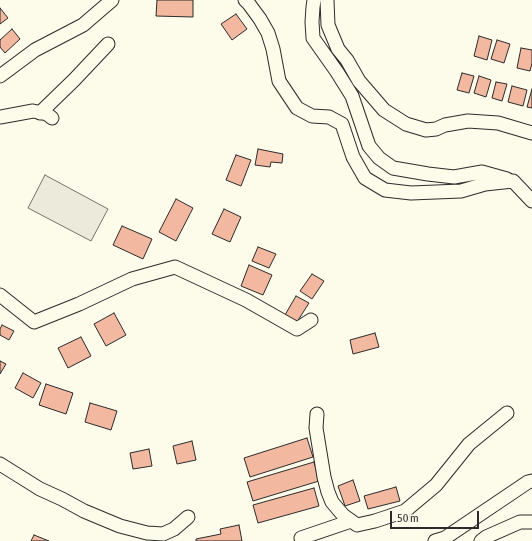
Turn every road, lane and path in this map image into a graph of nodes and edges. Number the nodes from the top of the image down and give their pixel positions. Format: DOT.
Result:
graph roads {
  1 [pos="112,0"];
  2 [pos="245,0"];
  3 [pos="314,0"];
  4 [pos="327,0"];
  5 [pos="108,44"];
  6 [pos="0,76"];
  7 [pos="0,117"];
  8 [pos="532,133"];
  9 [pos="512,180"];
  10 [pos="532,201"];
  11 [pos="0,295"];
  12 [pos="311,320"];
  13 [pos="507,413"];
  14 [pos="317,414"];
  15 [pos="0,464"];
  16 [pos="532,481"];
  17 [pos="188,517"];
  18 [pos="351,521"];
  19 [pos="532,522"];
  20 [pos="301,538"];
  21 [pos="436,541"];
  22 [pos="481,541"];
  1 -- 6 [label="street"];
  2 -- 9 [label="street"];
  3 -- 9 [label="street"];
  4 -- 8 [label="street"];
  5 -- 7 [label="street"];
  9 -- 10 [label="street"];
  11 -- 12 [label="street"];
  13 -- 18 [label="street"];
  14 -- 18 [label="street"];
  15 -- 17 [label="street"];
  16 -- 21 [label="street"];
  18 -- 20 [label="street"];
  19 -- 22 [label="street"];
}
